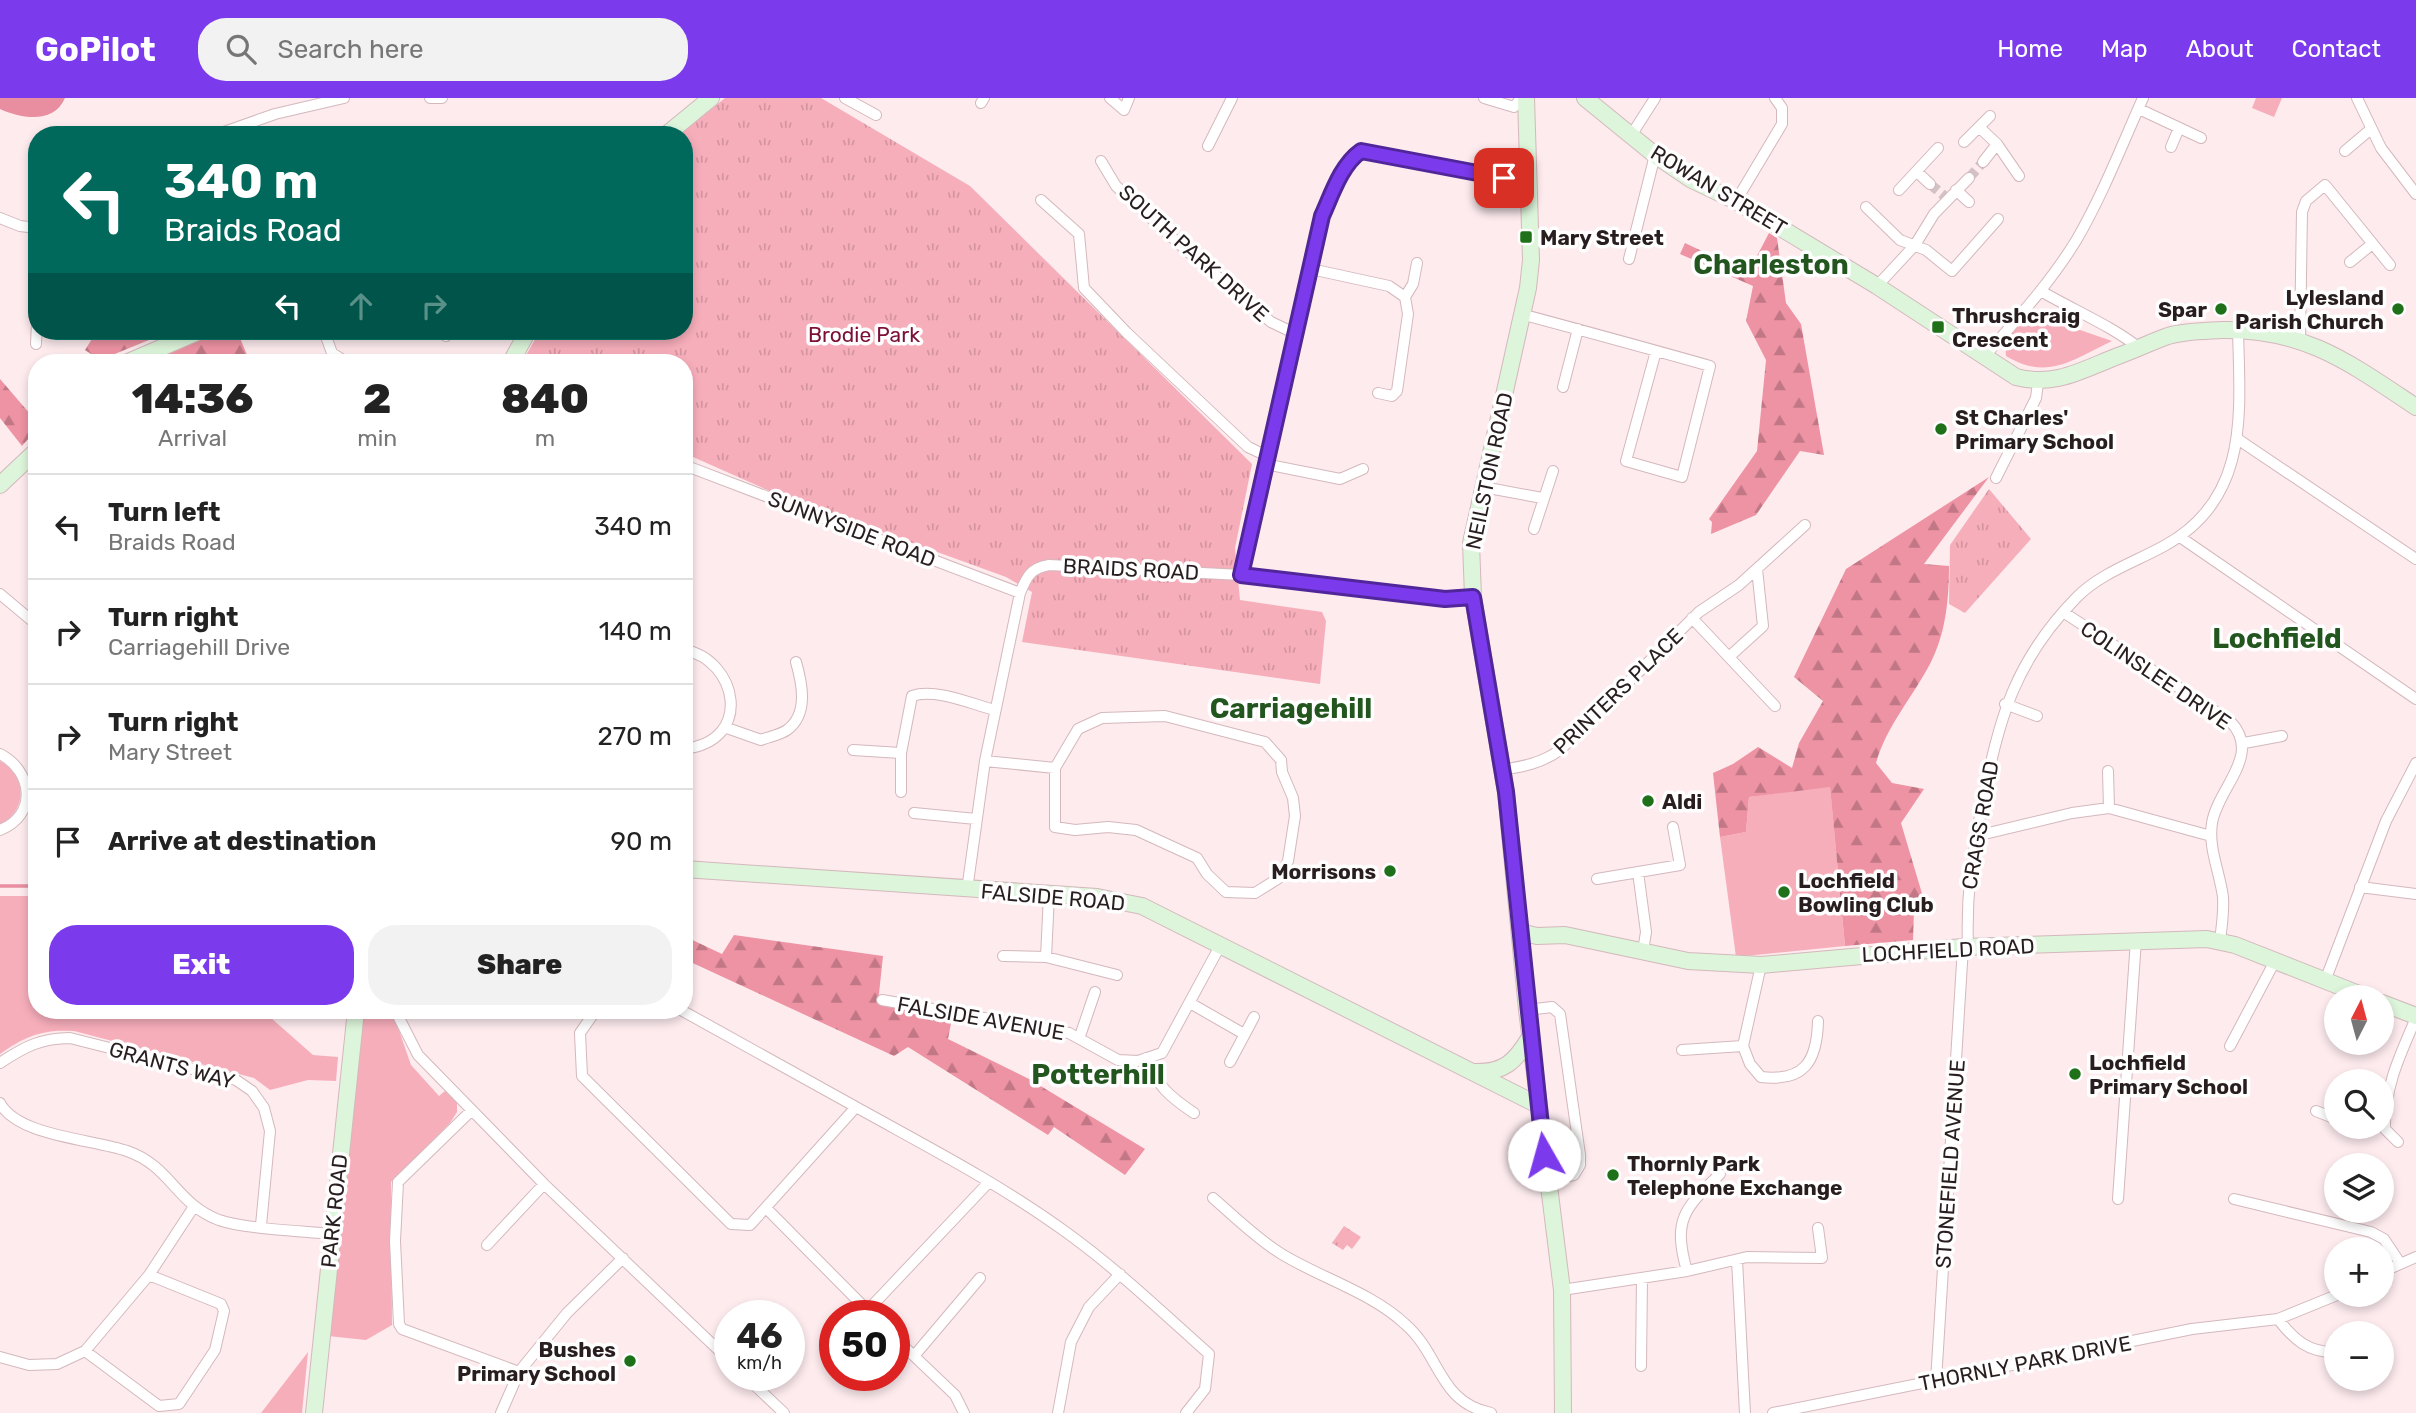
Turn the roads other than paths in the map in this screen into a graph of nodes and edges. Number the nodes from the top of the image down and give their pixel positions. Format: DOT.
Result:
graph roads {
  1 [pos="344,98"];
  2 [pos="430,98"];
  3 [pos="442,98"];
  4 [pos="711,98"];
  5 [pos="845,98"];
  6 [pos="1110,98"];
  7 [pos="1129,98"];
  8 [pos="1232,98"];
  9 [pos="1484,98"];
  10 [pos="1524,98"];
  11 [pos="1585,98"];
  12 [pos="1655,98"];
  13 [pos="1775,98"];
  14 [pos="2357,98"];
  15 [pos="2141,103"];
  16 [pos="876,116"];
  17 [pos="1990,116"];
  18 [pos="241,126"];
  19 [pos="677,126"];
  20 [pos="1979,127"];
  21 [pos="2179,128"];
  22 [pos="2371,129"];
  23 [pos="1632,134"];
  24 [pos="2202,138"];
  25 [pos="1964,142"];
  26 [pos="1997,144"];
  27 [pos="1208,146"];
  28 [pos="2171,147"];
  29 [pos="1938,148"];
  30 [pos="2345,151"];
  31 [pos="1655,155"];
  32 [pos="1101,162"];
  33 [pos="1983,162"];
  34 [pos="1917,172"];
  35 [pos="2019,176"];
  36 [pos="1969,178"];
  37 [pos="1528,183"];
  38 [pos="1930,184"];
  39 [pos="1899,190"];
  40 [pos="1956,190"];
  41 [pos="2416,194"];
  42 [pos="1041,200"];
  43 [pos="1737,201"];
  44 [pos="1969,202"];
  45 [pos="1866,207"];
  46 [pos="0,218"];
  47 [pos="1998,219"];
  48 [pos="28,227"];
  49 [pos="1915,245"];
  50 [pos="2371,245"];
  51 [pos="1629,259"];
  52 [pos="1417,262"];
  53 [pos="2350,262"];
  54 [pos="2390,265"];
  55 [pos="1311,269"];
  56 [pos="1877,286"];
  57 [pos="2041,291"];
  58 [pos="1405,297"];
  59 [pos="1521,314"];
  60 [pos="1578,329"];
  61 [pos="2238,330"];
  62 [pos="1296,334"];
  63 [pos="2301,339"];
  64 [pos="36,340"];
  65 [pos="179,340"];
  66 [pos="36,344"];
  67 [pos="2139,348"];
  68 [pos="1656,351"];
  69 [pos="147,354"];
  70 [pos="1984,357"];
  71 [pos="2038,383"];
  72 [pos="1563,387"];
  73 [pos="1378,393"];
  74 [pos="2416,407"];
  75 [pos="2239,440"];
  76 [pos="28,459"];
  77 [pos="1266,460"];
  78 [pos="693,468"];
  79 [pos="1363,469"];
  80 [pos="1553,471"];
  81 [pos="1996,478"];
  82 [pos="0,485"];
  83 [pos="1483,487"];
  84 [pos="1542,498"];
  85 [pos="1805,525"];
  86 [pos="1534,528"];
  87 [pos="2180,537"];
  88 [pos="2416,559"];
  89 [pos="1757,569"];
  90 [pos="1241,575"];
  91 [pos="1020,593"];
  92 [pos="0,594"];
  93 [pos="1473,597"];
  94 [pos="2063,612"];
  95 [pos="28,617"];
  96 [pos="1692,618"];
  97 [pos="693,651"];
  98 [pos="1730,656"];
  99 [pos="796,662"];
  100 [pos="2416,699"];
  101 [pos="2006,704"];
  102 [pos="1775,706"];
  103 [pos="995,710"];
  104 [pos="2037,716"];
  105 [pos="727,728"];
  106 [pos="2282,736"];
  107 [pos="2244,743"];
  108 [pos="693,748"];
  109 [pos="853,750"];
  110 [pos="901,752"];
  111 [pos="0,754"];
  112 [pos="985,761"];
  113 [pos="2416,763"];
  114 [pos="1055,768"];
  115 [pos="1502,770"];
  116 [pos="2108,771"];
  117 [pos="901,792"];
  118 [pos="25,808"];
  119 [pos="2109,808"];
  120 [pos="28,810"];
  121 [pos="914,813"];
  122 [pos="976,819"];
  123 [pos="1673,827"];
  124 [pos="0,830"];
  125 [pos="1976,836"];
  126 [pos="2211,836"];
  127 [pos="693,870"];
  128 [pos="1638,872"];
  129 [pos="1597,879"];
  130 [pos="2360,887"];
  131 [pos="967,890"];
  132 [pos="2416,894"];
  133 [pos="1049,895"];
  134 [pos="1520,932"];
  135 [pos="2136,940"];
  136 [pos="2220,940"];
  137 [pos="1220,946"];
  138 [pos="1966,947"];
  139 [pos="1643,951"];
  140 [pos="1003,956"];
  141 [pos="1046,957"];
  142 [pos="2275,961"];
  143 [pos="1760,965"];
  144 [pos="1117,975"];
  145 [pos="2325,981"];
  146 [pos="2335,985"];
  147 [pos="1094,992"];
  148 [pos="882,1000"];
  149 [pos="1190,1003"];
  150 [pos="2394,1008"];
  151 [pos="1527,1010"];
  152 [pos="693,1017"];
  153 [pos="1254,1017"];
  154 [pos="2416,1017"];
  155 [pos="355,1019"];
  156 [pos="400,1019"];
  157 [pos="590,1019"];
  158 [pos="1818,1021"];
  159 [pos="1244,1034"];
  160 [pos="1080,1036"];
  161 [pos="1530,1037"];
  162 [pos="1743,1046"];
  163 [pos="2230,1046"];
  164 [pos="1682,1050"];
  165 [pos="1146,1058"];
  166 [pos="1230,1062"];
  167 [pos="0,1063"];
  168 [pos="1468,1071"];
  169 [pos="2394,1073"];
  170 [pos="0,1103"];
  171 [pos="1538,1105"];
  172 [pos="856,1107"];
  173 [pos="472,1110"];
  174 [pos="2316,1111"];
  175 [pos="1194,1113"];
  176 [pos="2324,1114"];
  177 [pos="3,1119"];
  178 [pos="2394,1139"];
  179 [pos="2398,1142"];
  180 [pos="1720,1174"];
  181 [pos="1547,1180"];
  182 [pos="989,1182"];
  183 [pos="544,1184"];
  184 [pos="1213,1198"];
  185 [pos="2118,1199"];
  186 [pos="2234,1199"];
  187 [pos="193,1208"];
  188 [pos="767,1209"];
  189 [pos="261,1226"];
  190 [pos="1818,1228"];
  191 [pos="331,1234"];
  192 [pos="487,1245"];
  193 [pos="2416,1256"];
  194 [pos="623,1258"];
  195 [pos="1737,1260"];
  196 [pos="2400,1263"];
  197 [pos="2394,1266"];
  198 [pos="1687,1271"];
  199 [pos="1120,1274"];
  200 [pos="149,1275"];
  201 [pos="1642,1278"];
  202 [pos="980,1279"];
  203 [pos="1562,1290"];
  204 [pos="857,1300"];
  205 [pos="882,1300"];
  206 [pos="2324,1300"];
  207 [pos="2278,1319"];
  208 [pos="714,1346"];
  209 [pos="2324,1350"];
  210 [pos="85,1352"];
  211 [pos="910,1352"];
  212 [pos="914,1356"];
  213 [pos="0,1357"];
  214 [pos="1641,1366"];
  215 [pos="519,1373"];
  216 [pos="1936,1381"];
  217 [pos="761,1391"];
  218 [pos="314,1413"];
  219 [pos="502,1413"];
  220 [pos="784,1413"];
  221 [pos="964,1413"];
  222 [pos="1058,1413"];
  223 [pos="1186,1413"];
  224 [pos="1491,1413"];
  225 [pos="1563,1413"];
  226 [pos="1745,1413"];
  227 [pos="1773,1413"];
  1 -- 18 [label="street"];
  2 -- 3 [label="street"];
  4 -- 19 [label="street"];
  5 -- 16 [label="street"];
  6 -- 7 [label="street"];
  8 -- 27 [label="street"];
  9 -- 10 [label="street"];
  10 -- 37 [label="street, NEILSTON ROAD"];
  11 -- 23 [label="street, ROWAN STREET"];
  12 -- 23 [label="street"];
  13 -- 43 [label="street"];
  14 -- 22 [label="street"];
  15 -- 21 [label="street"];
  15 -- 57 [label="street"];
  17 -- 20 [label="street"];
  20 -- 25 [label="street"];
  20 -- 26 [label="street"];
  21 -- 24 [label="street"];
  21 -- 28 [label="street"];
  22 -- 30 [label="street"];
  22 -- 41 [label="street"];
  23 -- 31 [label="street, ROWAN STREET"];
  26 -- 33 [label="street"];
  26 -- 35 [label="street"];
  29 -- 34 [label="street"];
  31 -- 43 [label="street, ROWAN STREET"];
  31 -- 51 [label="street"];
  32 -- 62 [label="street, SOUTH PARK DRIVE"];
  34 -- 38 [label="street"];
  34 -- 39 [label="street"];
  36 -- 40 [label="street"];
  37 -- 55 [label="street"];
  37 -- 59 [label="street, NEILSTON ROAD"];
  40 -- 44 [label="street"];
  40 -- 49 [label="street"];
  42 -- 77 [label="street"];
  43 -- 56 [label="street, ROWAN STREET"];
  45 -- 49 [label="street"];
  46 -- 48 [label="street"];
  47 -- 49 [label="street"];
  49 -- 56 [label="street"];
  50 -- 53 [label="street"];
  50 -- 54 [label="street"];
  50 -- 63 [label="street"];
  52 -- 58 [label="street"];
  55 -- 58 [label="street"];
  55 -- 62 [label="street"];
  56 -- 70 [label="street, ROWAN STREET"];
  57 -- 67 [label="street"];
  57 -- 70 [label="street"];
  58 -- 73 [label="street"];
  59 -- 60 [label="street"];
  59 -- 83 [label="street, NEILSTON ROAD"];
  60 -- 68 [label="street"];
  60 -- 72 [label="street"];
  61 -- 63 [label="street"];
  61 -- 67 [label="street"];
  61 -- 75 [label="street, CRAGS ROAD"];
  62 -- 77 [label="street"];
  63 -- 74 [label="street"];
  64 -- 66 [label="street"];
  65 -- 69 [label="street"];
  67 -- 71 [label="street"];
  68 -- 68 [label="street"];
  70 -- 71 [label="street, ROWAN STREET"];
  71 -- 81 [label="street"];
  75 -- 87 [label="street, CRAGS ROAD"];
  75 -- 88 [label="street"];
  76 -- 82 [label="street"];
  77 -- 79 [label="street"];
  77 -- 90 [label="street"];
  78 -- 91 [label="street, SUNNYSIDE ROAD"];
  80 -- 84 [label="street"];
  83 -- 84 [label="street"];
  83 -- 93 [label="street, NEILSTON ROAD"];
  84 -- 86 [label="street"];
  85 -- 89 [label="street, PRINTERS PLACE"];
  87 -- 94 [label="street, CRAGS ROAD"];
  87 -- 100 [label="street"];
  89 -- 96 [label="street, PRINTERS PLACE"];
  89 -- 98 [label="street"];
  90 -- 91 [label="street, BRAIDS ROAD"];
  90 -- 93 [label="street, BRAIDS ROAD"];
  91 -- 103 [label="street, BRAIDS ROAD"];
  92 -- 95 [label="street"];
  93 -- 115 [label="street, NEILSTON ROAD"];
  94 -- 101 [label="street, CRAGS ROAD"];
  94 -- 107 [label="street, COLINSLEE DRIVE"];
  96 -- 98 [label="street, PRINTERS PLACE"];
  96 -- 115 [label="street, PRINTERS PLACE"];
  97 -- 105 [label="street"];
  98 -- 102 [label="street, PRINTERS PLACE"];
  99 -- 105 [label="street"];
  101 -- 104 [label="street"];
  101 -- 125 [label="street, CRAGS ROAD"];
  103 -- 110 [label="street"];
  103 -- 112 [label="street, BRAIDS ROAD"];
  105 -- 108 [label="street"];
  106 -- 107 [label="street, COLINSLEE DRIVE"];
  107 -- 126 [label="street, COLINSLEE DRIVE"];
  109 -- 110 [label="street"];
  110 -- 117 [label="street"];
  111 -- 118 [label="street"];
  112 -- 114 [label="street"];
  112 -- 122 [label="street, BRAIDS ROAD"];
  113 -- 130 [label="street"];
  114 -- 114 [label="street"];
  115 -- 134 [label="street, NEILSTON ROAD"];
  116 -- 119 [label="street"];
  118 -- 120 [label="street"];
  118 -- 124 [label="street"];
  119 -- 125 [label="street"];
  119 -- 126 [label="street"];
  121 -- 122 [label="street"];
  122 -- 131 [label="street, BRAIDS ROAD"];
  123 -- 128 [label="street"];
  125 -- 138 [label="street, CRAGS ROAD"];
  126 -- 136 [label="street, COLINSLEE DRIVE"];
  127 -- 131 [label="street, FALSIDE ROAD"];
  128 -- 129 [label="street"];
  128 -- 139 [label="street"];
  130 -- 132 [label="street"];
  130 -- 145 [label="street"];
  131 -- 133 [label="street, FALSIDE ROAD"];
  133 -- 137 [label="street, FALSIDE ROAD"];
  133 -- 141 [label="street"];
  134 -- 139 [label="street, LOCHFIELD ROAD"];
  134 -- 151 [label="street, NEILSTON ROAD"];
  135 -- 136 [label="street, LOCHFIELD ROAD"];
  135 -- 138 [label="street, LOCHFIELD ROAD"];
  135 -- 185 [label="street"];
  136 -- 142 [label="street, LOCHFIELD ROAD"];
  137 -- 149 [label="street"];
  137 -- 168 [label="street, FALSIDE ROAD"];
  138 -- 143 [label="street, LOCHFIELD ROAD"];
  138 -- 216 [label="street, STONEFIELD AVENUE"];
  139 -- 143 [label="street, LOCHFIELD ROAD"];
  140 -- 141 [label="street"];
  141 -- 144 [label="street"];
  142 -- 145 [label="street, LOCHFIELD ROAD"];
  142 -- 163 [label="street"];
  143 -- 162 [label="street"];
  145 -- 146 [label="street, LOCHFIELD ROAD"];
  147 -- 160 [label="street, FALSIDE AVENUE"];
  148 -- 160 [label="street, FALSIDE AVENUE"];
  149 -- 159 [label="street"];
  149 -- 165 [label="street"];
  150 -- 154 [label="street"];
  151 -- 161 [label="street, NEILSTON ROAD"];
  151 -- 181 [label="street"];
  152 -- 172 [label="street"];
  153 -- 159 [label="street"];
  154 -- 169 [label="street"];
  155 -- 191 [label="street, PARK ROAD"];
  156 -- 173 [label="street"];
  157 -- 188 [label="street"];
  158 -- 162 [label="street"];
  159 -- 166 [label="street"];
  160 -- 165 [label="street, FALSIDE AVENUE"];
  161 -- 168 [label="street"];
  161 -- 171 [label="street, NEILSTON ROAD"];
  162 -- 164 [label="street"];
  165 -- 175 [label="street"];
  167 -- 189 [label="street, GRANTS WAY"];
  168 -- 171 [label="street, FALSIDE ROAD"];
  170 -- 177 [label="street"];
  171 -- 181 [label="street, NEILSTON ROAD"];
  172 -- 182 [label="street"];
  172 -- 188 [label="street"];
  173 -- 183 [label="street"];
  173 -- 215 [label="street"];
  174 -- 176 [label="street"];
  177 -- 187 [label="street"];
  178 -- 179 [label="street"];
  180 -- 198 [label="street"];
  181 -- 203 [label="street, NEILSTON ROAD"];
  182 -- 199 [label="street"];
  182 -- 205 [label="street"];
  183 -- 192 [label="street"];
  183 -- 194 [label="street"];
  184 -- 224 [label="street"];
  186 -- 196 [label="street"];
  187 -- 189 [label="street"];
  187 -- 200 [label="street"];
  188 -- 204 [label="street"];
  189 -- 191 [label="street"];
  190 -- 195 [label="street"];
  191 -- 218 [label="street, PARK ROAD"];
  193 -- 196 [label="street"];
  194 -- 208 [label="street"];
  194 -- 215 [label="street"];
  195 -- 198 [label="street"];
  195 -- 226 [label="street"];
  196 -- 197 [label="street"];
  198 -- 201 [label="street"];
  199 -- 222 [label="street"];
  199 -- 223 [label="street"];
  200 -- 210 [label="street"];
  200 -- 210 [label="street"];
  201 -- 203 [label="street"];
  201 -- 214 [label="street"];
  202 -- 212 [label="street"];
  203 -- 225 [label="street, NEILSTON ROAD"];
  206 -- 207 [label="street, THORNLY PARK DRIVE"];
  207 -- 209 [label="street"];
  207 -- 216 [label="street, THORNLY PARK DRIVE"];
  210 -- 213 [label="street"];
  211 -- 212 [label="street"];
  212 -- 221 [label="street"];
  215 -- 219 [label="street"];
  216 -- 227 [label="street, THORNLY PARK DRIVE"];
  217 -- 220 [label="street"];
}
